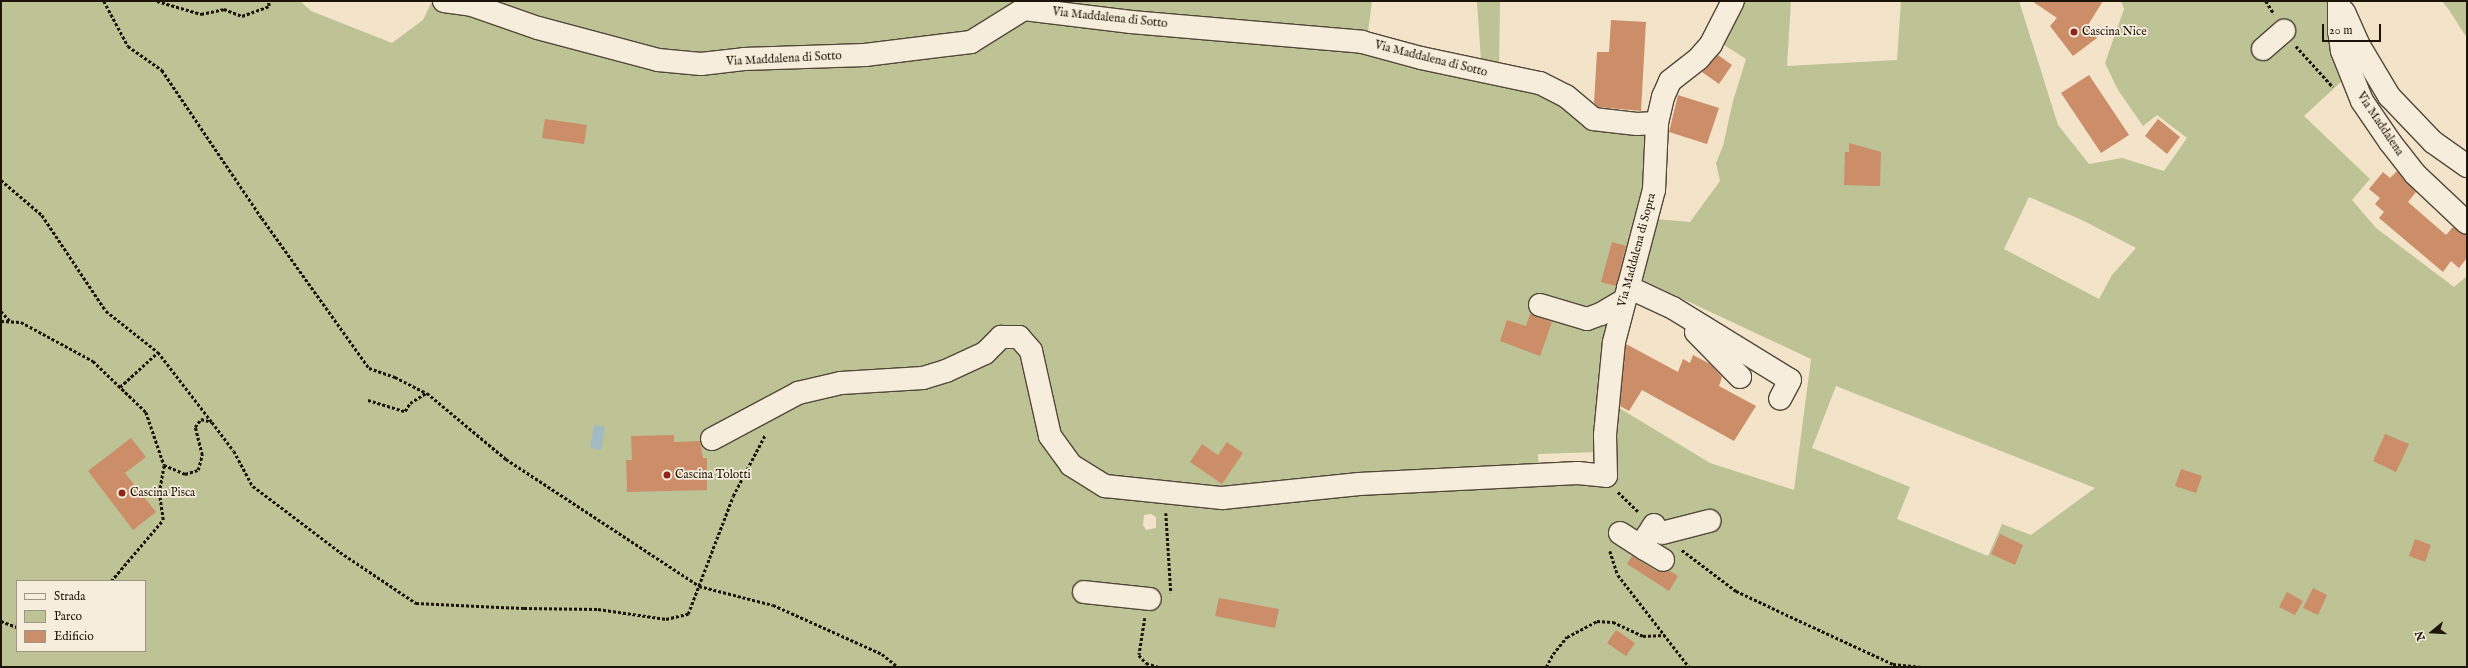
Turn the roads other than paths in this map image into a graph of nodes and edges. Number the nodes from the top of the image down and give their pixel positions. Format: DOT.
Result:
graph roads {
  1 [pos="444,1"];
  2 [pos="1733,1"];
  3 [pos="2340,2"];
  4 [pos="2284,31"];
  5 [pos="2263,49"];
  6 [pos="1657,123"];
  7 [pos="2467,166"];
  8 [pos="2467,223"];
  9 [pos="1626,293"];
  10 [pos="1540,305"];
  11 [pos="1673,308"];
  12 [pos="1740,377"];
  13 [pos="1780,399"];
  14 [pos="712,439"];
  15 [pos="1709,521"];
  16 [pos="1620,533"];
  17 [pos="1084,592"];
  18 [pos="1150,599"];
  1 -- 6 [label="street, Via Maddalena di Sotto"];
  2 -- 6 [label="street, Via Maddalena di Sopra"];
  3 -- 7 [label="street"];
  3 -- 8 [label="street, Via Maddalena"];
  4 -- 5 [label="street"];
  6 -- 9 [label="street, Via Maddalena di Sopra"];
  9 -- 10 [label="street"];
  9 -- 11 [label="street"];
  9 -- 14 [label="street, Via Maddalena di Sopra"];
  11 -- 12 [label="street"];
  11 -- 13 [label="street"];
  15 -- 16 [label="street"];
  17 -- 18 [label="street"];
}
